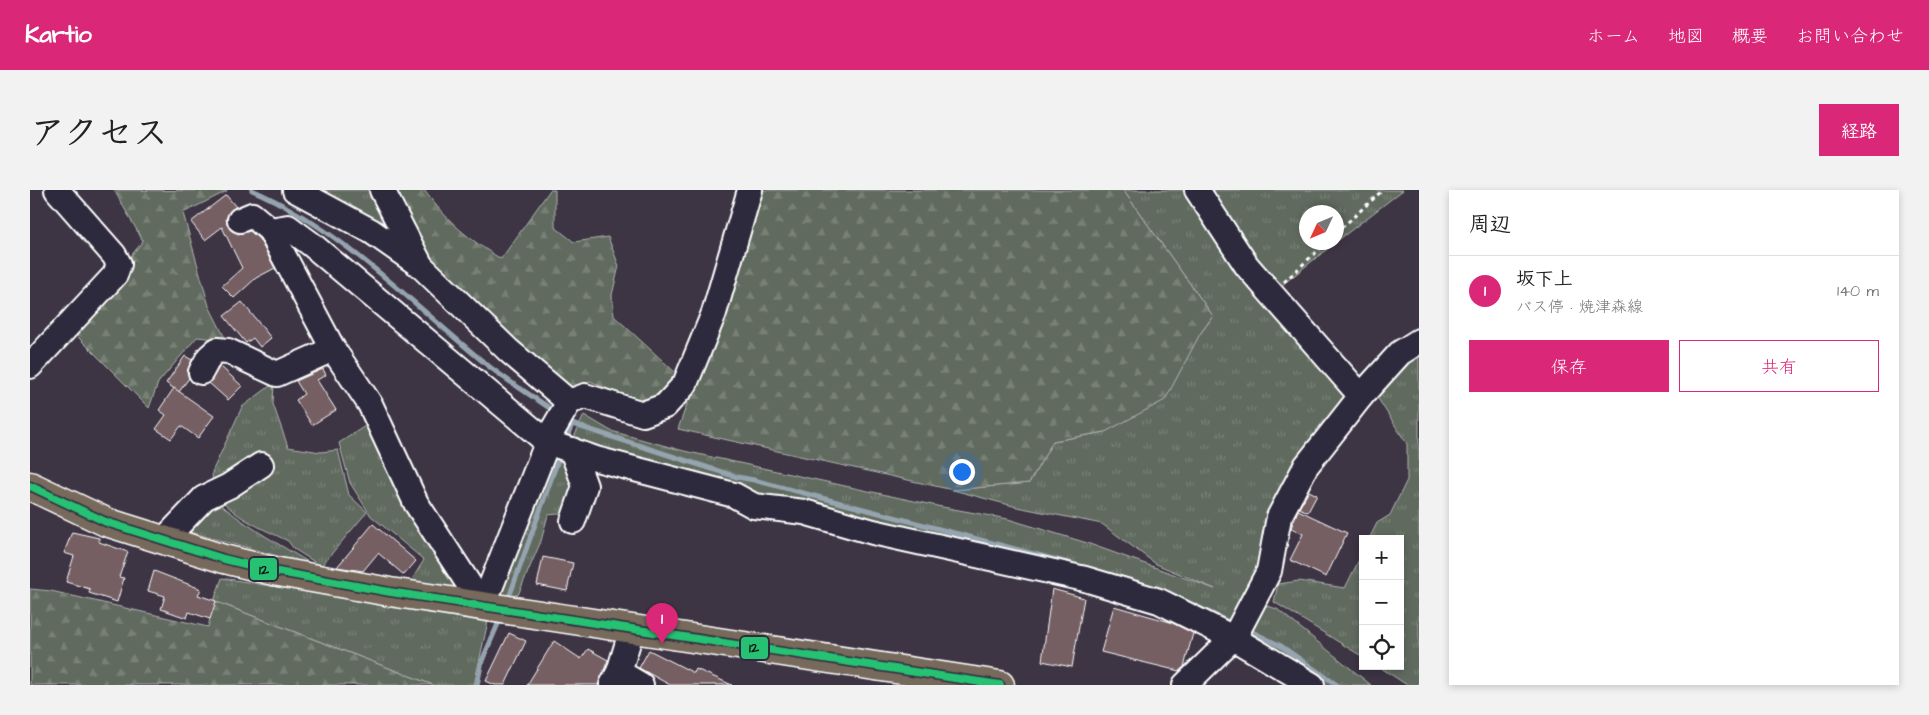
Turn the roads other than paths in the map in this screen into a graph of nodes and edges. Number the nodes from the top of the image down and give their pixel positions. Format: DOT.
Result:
graph roads {
  1 [pos="57,190"];
  2 [pos="295,190"];
  3 [pos="382,190"];
  4 [pos="750,190"];
  5 [pos="1197,190"];
  6 [pos="240,220"];
  7 [pos="270,230"];
  8 [pos="421,266"];
  9 [pos="1419,341"];
  10 [pos="333,349"];
  11 [pos="30,366"];
  12 [pos="201,372"];
  13 [pos="1361,396"];
  14 [pos="567,406"];
  15 [pos="549,438"];
  16 [pos="572,450"];
  17 [pos="261,465"];
  18 [pos="30,486"];
  19 [pos="573,520"];
  20 [pos="164,540"];
  21 [pos="498,608"];
  22 [pos="632,629"];
  23 [pos="1234,637"];
  24 [pos="616,678"];
  25 [pos="641,685"];
  26 [pos="1000,685"];
  27 [pos="1185,685"];
  28 [pos="1312,685"];
  1 -- 11 [label="street"];
  2 -- 8 [label="street"];
  3 -- 8 [label="street"];
  4 -- 14 [label="street"];
  5 -- 13 [label="street"];
  6 -- 7 [label="street"];
  7 -- 10 [label="street"];
  7 -- 15 [label="street"];
  8 -- 14 [label="street"];
  9 -- 13 [label="street"];
  10 -- 12 [label="street"];
  10 -- 21 [label="street"];
  13 -- 23 [label="street"];
  14 -- 15 [label="street"];
  15 -- 16 [label="street"];
  15 -- 21 [label="street"];
  16 -- 19 [label="street"];
  16 -- 23 [label="street"];
  17 -- 20 [label="street"];
  18 -- 20 [label="main road"];
  20 -- 21 [label="main road"];
  21 -- 22 [label="main road"];
  22 -- 24 [label="street"];
  22 -- 26 [label="main road"];
  23 -- 27 [label="street"];
  23 -- 28 [label="street"];
  24 -- 25 [label="street"];
}
